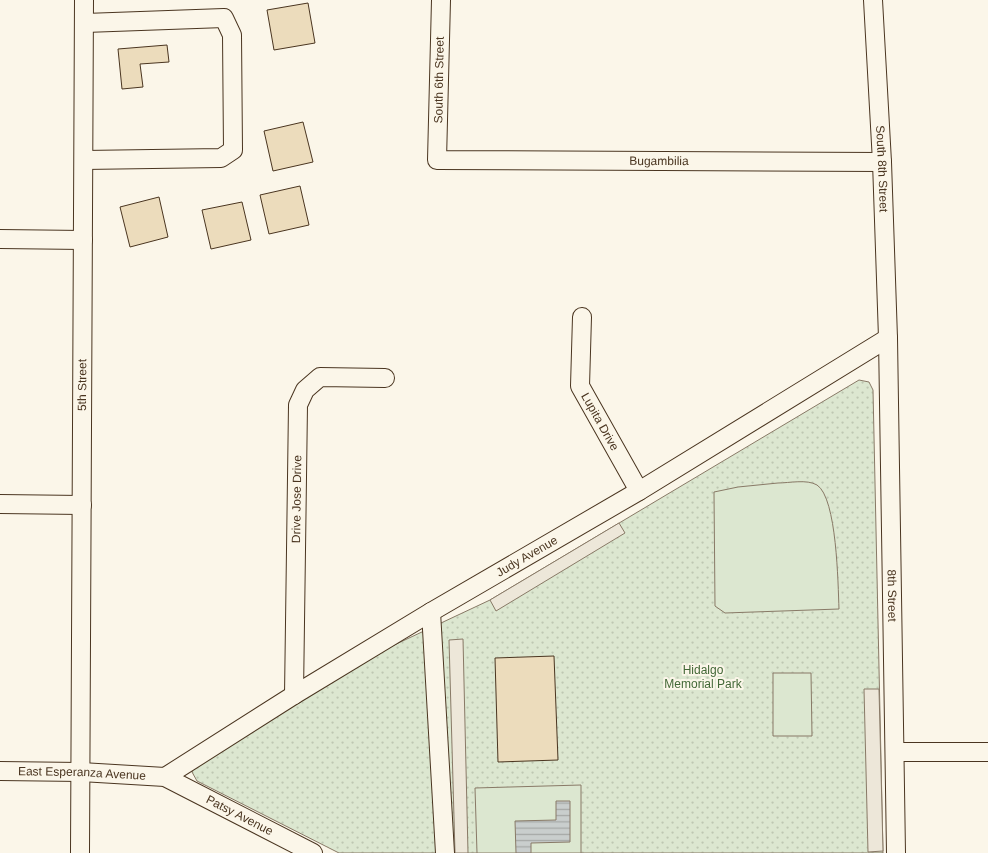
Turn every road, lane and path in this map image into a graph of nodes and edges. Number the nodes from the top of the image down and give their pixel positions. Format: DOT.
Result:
graph roads {
  1 [pos="84,0"];
  2 [pos="441,0"];
  3 [pos="873,0"];
  4 [pos="84,23"];
  5 [pos="84,160"];
  6 [pos="437,160"];
  7 [pos="882,162"];
  8 [pos="0,239"];
  9 [pos="83,240"];
  10 [pos="582,317"];
  11 [pos="888,338"];
  12 [pos="385,378"];
  13 [pos="639,491"];
  14 [pos="0,504"];
  15 [pos="82,505"];
  16 [pos="431,612"];
  17 [pos="294,695"];
  18 [pos="895,752"];
  19 [pos="988,752"];
  20 [pos="0,771"];
  21 [pos="81,772"];
  22 [pos="165,777"];
  23 [pos="80,853"];
  24 [pos="313,853"];
  25 [pos="445,853"];
  26 [pos="896,853"];
  1 -- 4 [label="street, 5th Street"];
  2 -- 6 [label="street, South 6th Street"];
  3 -- 7 [label="street, South 8th Street"];
  4 -- 5 [label="street, 5th Street"];
  4 -- 5 [label="street"];
  5 -- 9 [label="street, 5th Street"];
  6 -- 7 [label="street, Bugambilia"];
  7 -- 11 [label="street, South 8th Street"];
  8 -- 9 [label="street"];
  9 -- 15 [label="street, 5th Street"];
  10 -- 13 [label="street, Lupita Drive"];
  11 -- 13 [label="street, Judy Avenue"];
  11 -- 18 [label="street, 8th Street"];
  12 -- 17 [label="street, Drive Jose Drive"];
  13 -- 16 [label="street, Judy Avenue"];
  14 -- 15 [label="street"];
  15 -- 21 [label="street, 5th Street"];
  16 -- 17 [label="street, Judy Avenue"];
  16 -- 25 [label="street"];
  17 -- 22 [label="street, Judy Avenue"];
  18 -- 19 [label="street"];
  18 -- 26 [label="street, 8th Street"];
  20 -- 21 [label="street, East Esperanza Avenue"];
  21 -- 22 [label="street, East Esperanza Avenue"];
  21 -- 23 [label="street, 5th Street"];
  22 -- 24 [label="street, Patsy Avenue"];
}
